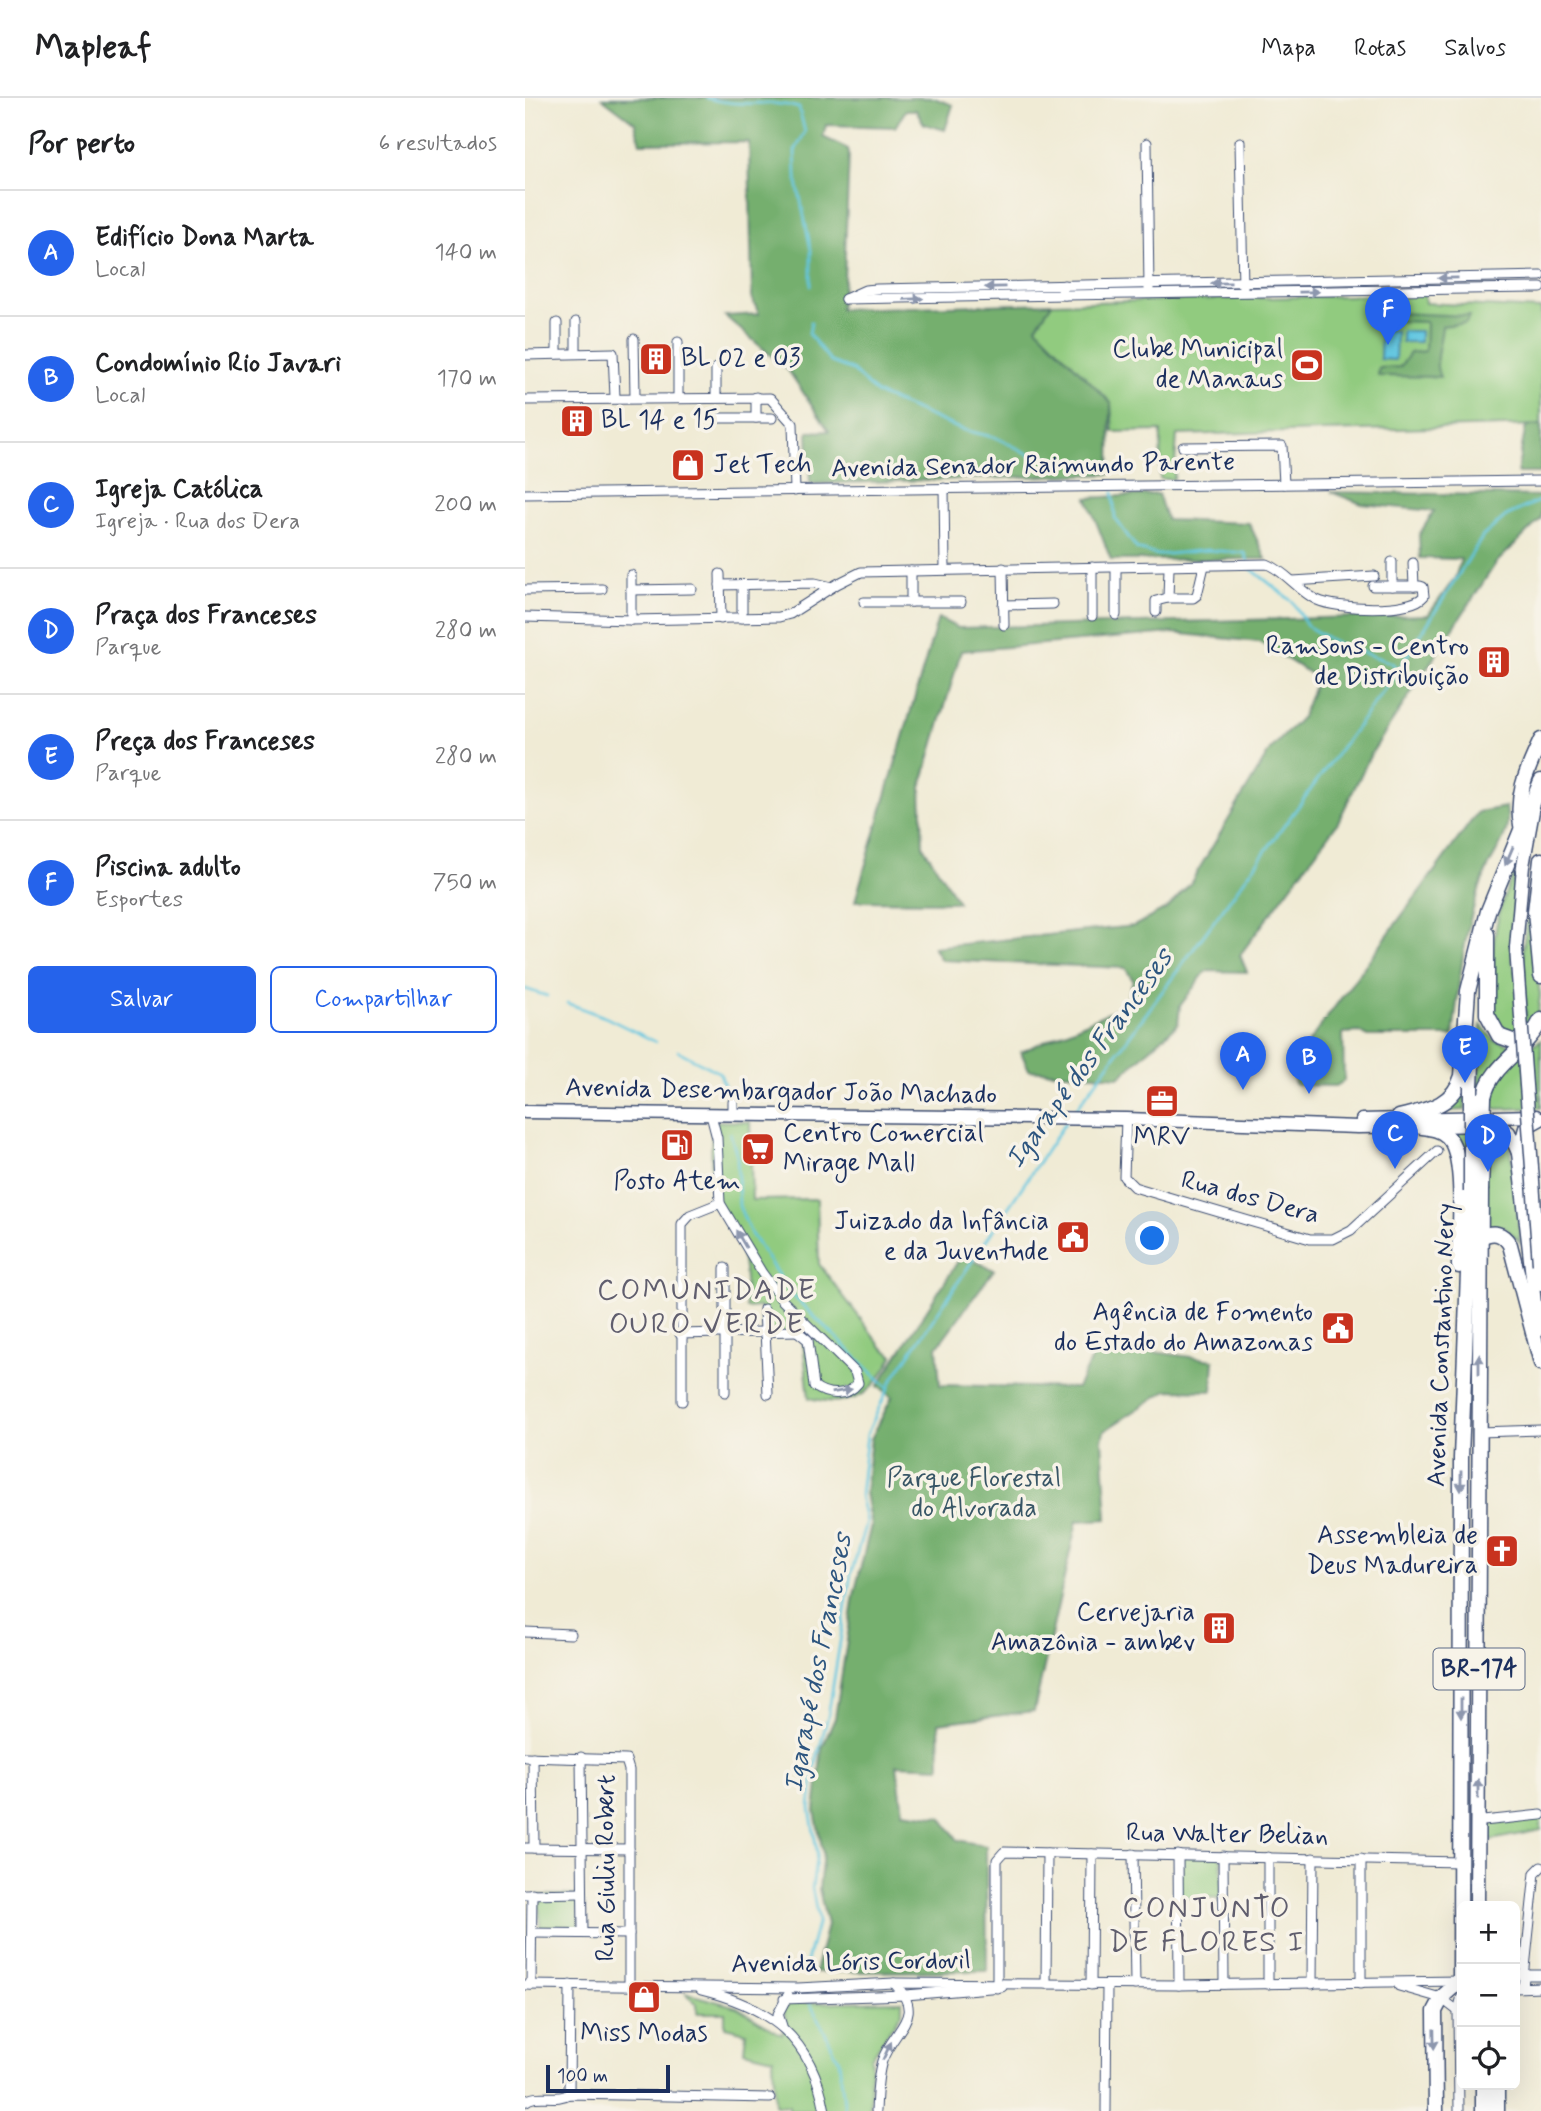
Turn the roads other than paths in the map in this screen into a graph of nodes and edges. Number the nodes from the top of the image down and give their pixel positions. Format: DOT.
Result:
graph roads {
  1 [pos="1240,142"];
  2 [pos="1147,143"];
  3 [pos="1541,275"];
  4 [pos="1476,277"];
  5 [pos="1375,279"];
  6 [pos="1243,282"];
  7 [pos="1541,288"];
  8 [pos="1149,289"];
  9 [pos="1476,289"];
  10 [pos="1375,291"];
  11 [pos="1243,293"];
  12 [pos="845,299"];
  13 [pos="576,322"];
  14 [pos="557,323"];
  15 [pos="634,339"];
  16 [pos="677,342"];
  17 [pos="576,353"];
  18 [pos="557,354"];
  19 [pos="525,355"];
  20 [pos="716,368"];
  21 [pos="615,397"];
  22 [pos="635,397"];
  23 [pos="678,397"];
  24 [pos="716,397"];
  25 [pos="756,397"];
  26 [pos="525,400"];
  27 [pos="716,418"];
  28 [pos="756,418"];
  29 [pos="772,418"];
  30 [pos="1183,447"];
  31 [pos="1541,481"];
  32 [pos="1284,484"];
  33 [pos="944,488"];
  34 [pos="795,491"];
  35 [pos="525,494"];
  36 [pos="1392,562"];
  37 [pos="1413,563"];
  38 [pos="1204,566"];
  39 [pos="1092,567"];
  40 [pos="1003,568"];
  41 [pos="1116,568"];
  42 [pos="1169,568"];
  43 [pos="945,570"];
  44 [pos="911,571"];
  45 [pos="720,574"];
  46 [pos="631,575"];
  47 [pos="1293,581"];
  48 [pos="742,584"];
  49 [pos="720,585"];
  50 [pos="1392,586"];
  51 [pos="1413,586"];
  52 [pos="832,587"];
  53 [pos="602,589"];
  54 [pos="692,589"];
  55 [pos="525,590"];
  56 [pos="631,590"];
  57 [pos="1168,598"];
  58 [pos="864,602"];
  59 [pos="911,602"];
  60 [pos="961,602"];
  61 [pos="1053,604"];
  62 [pos="1003,605"];
  63 [pos="1156,612"];
  64 [pos="1116,615"];
  65 [pos="1093,616"];
  66 [pos="525,617"];
  67 [pos="742,618"];
  68 [pos="721,619"];
  69 [pos="631,620"];
  70 [pos="1004,625"];
  71 [pos="1541,740"];
  72 [pos="1539,787"];
  73 [pos="1521,828"];
  74 [pos="1541,860"];
  75 [pos="1488,911"];
  76 [pos="1535,911"];
  77 [pos="1541,933"];
  78 [pos="1478,948"];
  79 [pos="1541,976"];
  80 [pos="1539,1028"];
  81 [pos="1524,1045"];
  82 [pos="525,1112"];
  83 [pos="711,1115"];
  84 [pos="1399,1117"];
  85 [pos="1541,1117"];
  86 [pos="1126,1119"];
  87 [pos="1331,1125"];
  88 [pos="1416,1126"];
  89 [pos="1437,1152"];
  90 [pos="1518,1153"];
  91 [pos="1476,1192"];
  92 [pos="720,1203"];
  93 [pos="1480,1238"];
  94 [pos="725,1268"];
  95 [pos="1541,1284"];
  96 [pos="764,1308"];
  97 [pos="802,1320"];
  98 [pos="797,1331"];
  99 [pos="766,1332"];
  100 [pos="680,1334"];
  101 [pos="724,1334"];
  102 [pos="1541,1346"];
  103 [pos="1464,1348"];
  104 [pos="1541,1363"];
  105 [pos="725,1392"];
  106 [pos="768,1394"];
  107 [pos="682,1401"];
  108 [pos="1541,1430"];
  109 [pos="1479,1433"];
  110 [pos="525,1632"];
  111 [pos="571,1634"];
  112 [pos="529,1757"];
  113 [pos="581,1757"];
  114 [pos="1478,1814"];
  115 [pos="1541,1815"];
  116 [pos="530,1848"];
  117 [pos="582,1848"];
  118 [pos="629,1849"];
  119 [pos="1047,1853"];
  120 [pos="1092,1854"];
  121 [pos="1133,1854"];
  122 [pos="1178,1855"];
  123 [pos="1223,1856"];
  124 [pos="1268,1857"];
  125 [pos="1313,1858"];
  126 [pos="1361,1859"];
  127 [pos="1460,1861"];
  128 [pos="1541,1867"];
  129 [pos="582,1893"];
  130 [pos="529,1894"];
  131 [pos="1477,1901"];
  132 [pos="1536,1909"];
  133 [pos="532,1933"];
  134 [pos="583,1933"];
  135 [pos="629,1934"];
  136 [pos="1461,1964"];
  137 [pos="1523,1975"];
  138 [pos="1541,1975"];
  139 [pos="1457,1981"];
  140 [pos="894,1983"];
  141 [pos="1361,1983"];
  142 [pos="1378,1983"];
  143 [pos="629,1984"];
  144 [pos="1046,1984"];
  145 [pos="1224,1984"];
  146 [pos="1268,1984"];
  147 [pos="1312,1984"];
  148 [pos="1457,1984"];
  149 [pos="528,1985"];
  150 [pos="569,1985"];
  151 [pos="682,1985"];
  152 [pos="997,1985"];
  153 [pos="1091,1985"];
  154 [pos="1107,1985"];
  155 [pos="1135,1985"];
  156 [pos="1179,1985"];
  157 [pos="1520,1985"];
  158 [pos="1541,1987"];
  159 [pos="798,1988"];
  160 [pos="1520,1988"];
  161 [pos="906,1995"];
  162 [pos="1441,1998"];
  163 [pos="784,1999"];
  164 [pos="1457,2010"];
  165 [pos="782,2026"];
  166 [pos="1458,2027"];
  167 [pos="1483,2090"];
  168 [pos="1497,2090"];
  169 [pos="569,2094"];
  170 [pos="770,2098"];
  171 [pos="525,2102"];
  172 [pos="825,2111"];
  173 [pos="876,2111"];
  174 [pos="1106,2111"];
  175 [pos="1436,2111"];
  176 [pos="1459,2111"];
  177 [pos="1483,2111"];
  178 [pos="1497,2111"];
  1 -- 6 [label="street"];
  2 -- 8 [label="street"];
  3 -- 4 [label="street"];
  4 -- 5 [label="street, one-way"];
  4 -- 9 [label="street"];
  5 -- 6 [label="street"];
  5 -- 10 [label="street"];
  6 -- 8 [label="street, one-way"];
  6 -- 11 [label="street"];
  7 -- 9 [label="street"];
  8 -- 11 [label="street"];
  8 -- 12 [label="street"];
  9 -- 10 [label="street"];
  11 -- 10 [label="street, one-way"];
  13 -- 17 [label="street"];
  14 -- 18 [label="street"];
  15 -- 22 [label="street"];
  16 -- 23 [label="street"];
  17 -- 18 [label="street"];
  17 -- 21 [label="street"];
  18 -- 19 [label="street"];
  20 -- 24 [label="street"];
  21 -- 22 [label="street"];
  21 -- 26 [label="street"];
  22 -- 23 [label="street"];
  23 -- 24 [label="street"];
  24 -- 25 [label="street"];
  25 -- 28 [label="street"];
  25 -- 34 [label="street"];
  27 -- 28 [label="street"];
  28 -- 29 [label="street"];
  30 -- 32 [label="street"];
  31 -- 32 [label="street, Avenida Senador Raimundo Parente"];
  32 -- 33 [label="street, Avenida Senador Raimundo Parente"];
  33 -- 34 [label="street, Avenida Senador Raimundo Parente"];
  33 -- 43 [label="street"];
  34 -- 35 [label="street, Avenida Senador Raimundo Parente"];
  36 -- 50 [label="street"];
  37 -- 51 [label="street"];
  38 -- 42 [label="street"];
  38 -- 47 [label="street"];
  38 -- 57 [label="street"];
  39 -- 40 [label="street"];
  39 -- 41 [label="street"];
  39 -- 65 [label="street"];
  40 -- 43 [label="street"];
  40 -- 62 [label="street"];
  41 -- 42 [label="street"];
  41 -- 64 [label="street"];
  42 -- 57 [label="street"];
  43 -- 44 [label="street"];
  44 -- 52 [label="street"];
  44 -- 59 [label="street"];
  45 -- 49 [label="street"];
  46 -- 56 [label="street"];
  47 -- 50 [label="street"];
  47 -- 51 [label="street"];
  48 -- 49 [label="street"];
  48 -- 52 [label="street"];
  48 -- 67 [label="street"];
  49 -- 68 [label="street"];
  50 -- 51 [label="street"];
  52 -- 67 [label="street"];
  53 -- 55 [label="street"];
  54 -- 56 [label="street"];
  56 -- 69 [label="street"];
  57 -- 63 [label="street"];
  58 -- 59 [label="street"];
  59 -- 60 [label="street"];
  61 -- 62 [label="street"];
  62 -- 70 [label="street"];
  66 -- 69 [label="street"];
  67 -- 68 [label="street"];
  68 -- 69 [label="street"];
  71 -- 73 [label="highway"];
  72 -- 73 [label="highway, BR-174"];
  72 -- 95 [label="main road, bridge"];
  73 -- 75 [label="highway, BR-174, one-way"];
  74 -- 76 [label="highway"];
  75 -- 78 [label="highway, BR-174"];
  75 -- 81 [label="highway"];
  76 -- 77 [label="main road"];
  76 -- 79 [label="highway"];
  78 -- 84 [label="highway"];
  78 -- 91 [label="highway, Avenida Constantino Nery / BR-174, bridge"];
  80 -- 81 [label="highway, BR-174"];
  81 -- 91 [label="highway, Avenida Constantino Nery / BR-174, bridge"];
  82 -- 83 [label="main road, Avenida Desembargador João Machado"];
  83 -- 86 [label="main road, Avenida Desembargador João Machado"];
  83 -- 92 [label="street"];
  84 -- 85 [label="main road, Avenida Desembargador João Machado"];
  84 -- 87 [label="main road, Avenida Desembargador João Machado"];
  85 -- 90 [label="main road"];
  86 -- 87 [label="main road, Avenida Desembargador João Machado"];
  86 -- 89 [label="street, Rua dos Dera"];
  87 -- 88 [label="main road, Avenida Desembargador João Machado"];
  88 -- 90 [label="main road, Avenida Desembargador João Machado"];
  88 -- 103 [label="highway"];
  90 -- 102 [label="main road"];
  91 -- 93 [label="highway, Avenida Constantino Nery / BR-174"];
  91 -- 103 [label="highway, Avenida Constantino Nery / BR-174"];
  97 -- 92 [label="street, one-way"];
  92 -- 100 [label="street"];
  93 -- 104 [label="highway"];
  109 -- 93 [label="highway, Avenida Constantino Nery / BR-174, one-way"];
  94 -- 101 [label="street"];
  96 -- 99 [label="street"];
  97 -- 98 [label="street"];
  98 -- 97 [label="street, one-way"];
  98 -- 99 [label="street"];
  99 -- 101 [label="street"];
  99 -- 106 [label="street"];
  100 -- 101 [label="street"];
  100 -- 107 [label="street"];
  101 -- 105 [label="street"];
  103 -- 127 [label="highway, Avenida Constantino Nery / BR-174, one-way"];
  108 -- 109 [label="street"];
  114 -- 109 [label="highway, Avenida Constantino Nery / BR-174, one-way"];
  110 -- 111 [label="street"];
  112 -- 113 [label="street"];
  112 -- 116 [label="street"];
  113 -- 117 [label="street"];
  113 -- 118 [label="street, Rua Giuliu Robert"];
  114 -- 115 [label="street"];
  114 -- 131 [label="highway, Avenida Constantino Nery / BR-174"];
  116 -- 117 [label="street"];
  117 -- 118 [label="street"];
  117 -- 129 [label="street"];
  118 -- 135 [label="street, Rua Giuliu Robert"];
  119 -- 120 [label="street, Rua Walter Belian"];
  119 -- 144 [label="street"];
  119 -- 152 [label="street, Rua Walter Belian"];
  120 -- 121 [label="street, Rua Walter Belian"];
  120 -- 153 [label="street"];
  121 -- 122 [label="street, Rua Walter Belian"];
  121 -- 155 [label="street"];
  122 -- 123 [label="street, Rua Walter Belian"];
  122 -- 156 [label="street"];
  123 -- 124 [label="street, Rua Walter Belian"];
  123 -- 145 [label="street"];
  124 -- 125 [label="street, Rua Walter Belian"];
  124 -- 146 [label="street"];
  125 -- 126 [label="street, Rua Walter Belian"];
  125 -- 147 [label="street"];
  126 -- 127 [label="street, Rua Walter Belian"];
  126 -- 141 [label="street"];
  127 -- 136 [label="highway, Avenida Constantino Nery / BR-174"];
  128 -- 132 [label="street"];
  129 -- 130 [label="street"];
  129 -- 134 [label="street"];
  130 -- 133 [label="street"];
  132 -- 137 [label="street"];
  133 -- 134 [label="street"];
  133 -- 149 [label="street"];
  134 -- 135 [label="street"];
  135 -- 143 [label="street, Rua Giuliu Robert"];
  137 -- 138 [label="street"];
  137 -- 157 [label="street"];
  139 -- 142 [label="street, Avenida Lóris Cordovil"];
  140 -- 152 [label="street, Avenida Lóris Cordovil"];
  140 -- 159 [label="street, Avenida Lóris Cordovil"];
  140 -- 161 [label="street"];
  141 -- 142 [label="street, Avenida Lóris Cordovil"];
  141 -- 147 [label="street, Avenida Lóris Cordovil"];
  142 -- 162 [label="street, Avenida Lóris Cordovil"];
  143 -- 150 [label="street"];
  143 -- 151 [label="street"];
  144 -- 152 [label="street, Avenida Lóris Cordovil"];
  144 -- 153 [label="street, Avenida Lóris Cordovil"];
  145 -- 146 [label="street, Avenida Lóris Cordovil"];
  145 -- 156 [label="street, Avenida Lóris Cordovil"];
  146 -- 147 [label="street, Avenida Lóris Cordovil"];
  148 -- 162 [label="highway"];
  149 -- 150 [label="street"];
  150 -- 169 [label="street"];
  151 -- 159 [label="street, Avenida Lóris Cordovil"];
  151 -- 165 [label="street"];
  152 -- 161 [label="street, Avenida Lóris Cordovil"];
  153 -- 154 [label="street, Avenida Lóris Cordovil"];
  154 -- 155 [label="street, Avenida Lóris Cordovil"];
  154 -- 174 [label="street"];
  155 -- 156 [label="street, Avenida Lóris Cordovil"];
  158 -- 160 [label="street"];
  159 -- 163 [label="street"];
  161 -- 163 [label="street, Avenida Lóris Cordovil"];
  173 -- 161 [label="street, one-way"];
  162 -- 164 [label="street, Avenida Lóris Cordovil"];
  162 -- 175 [label="highway, one-way"];
  163 -- 165 [label="street"];
  165 -- 172 [label="street"];
  166 -- 176 [label="street"];
  167 -- 177 [label="highway"];
  168 -- 178 [label="highway"];
  169 -- 170 [label="street"];
  169 -- 171 [label="street"];
}
